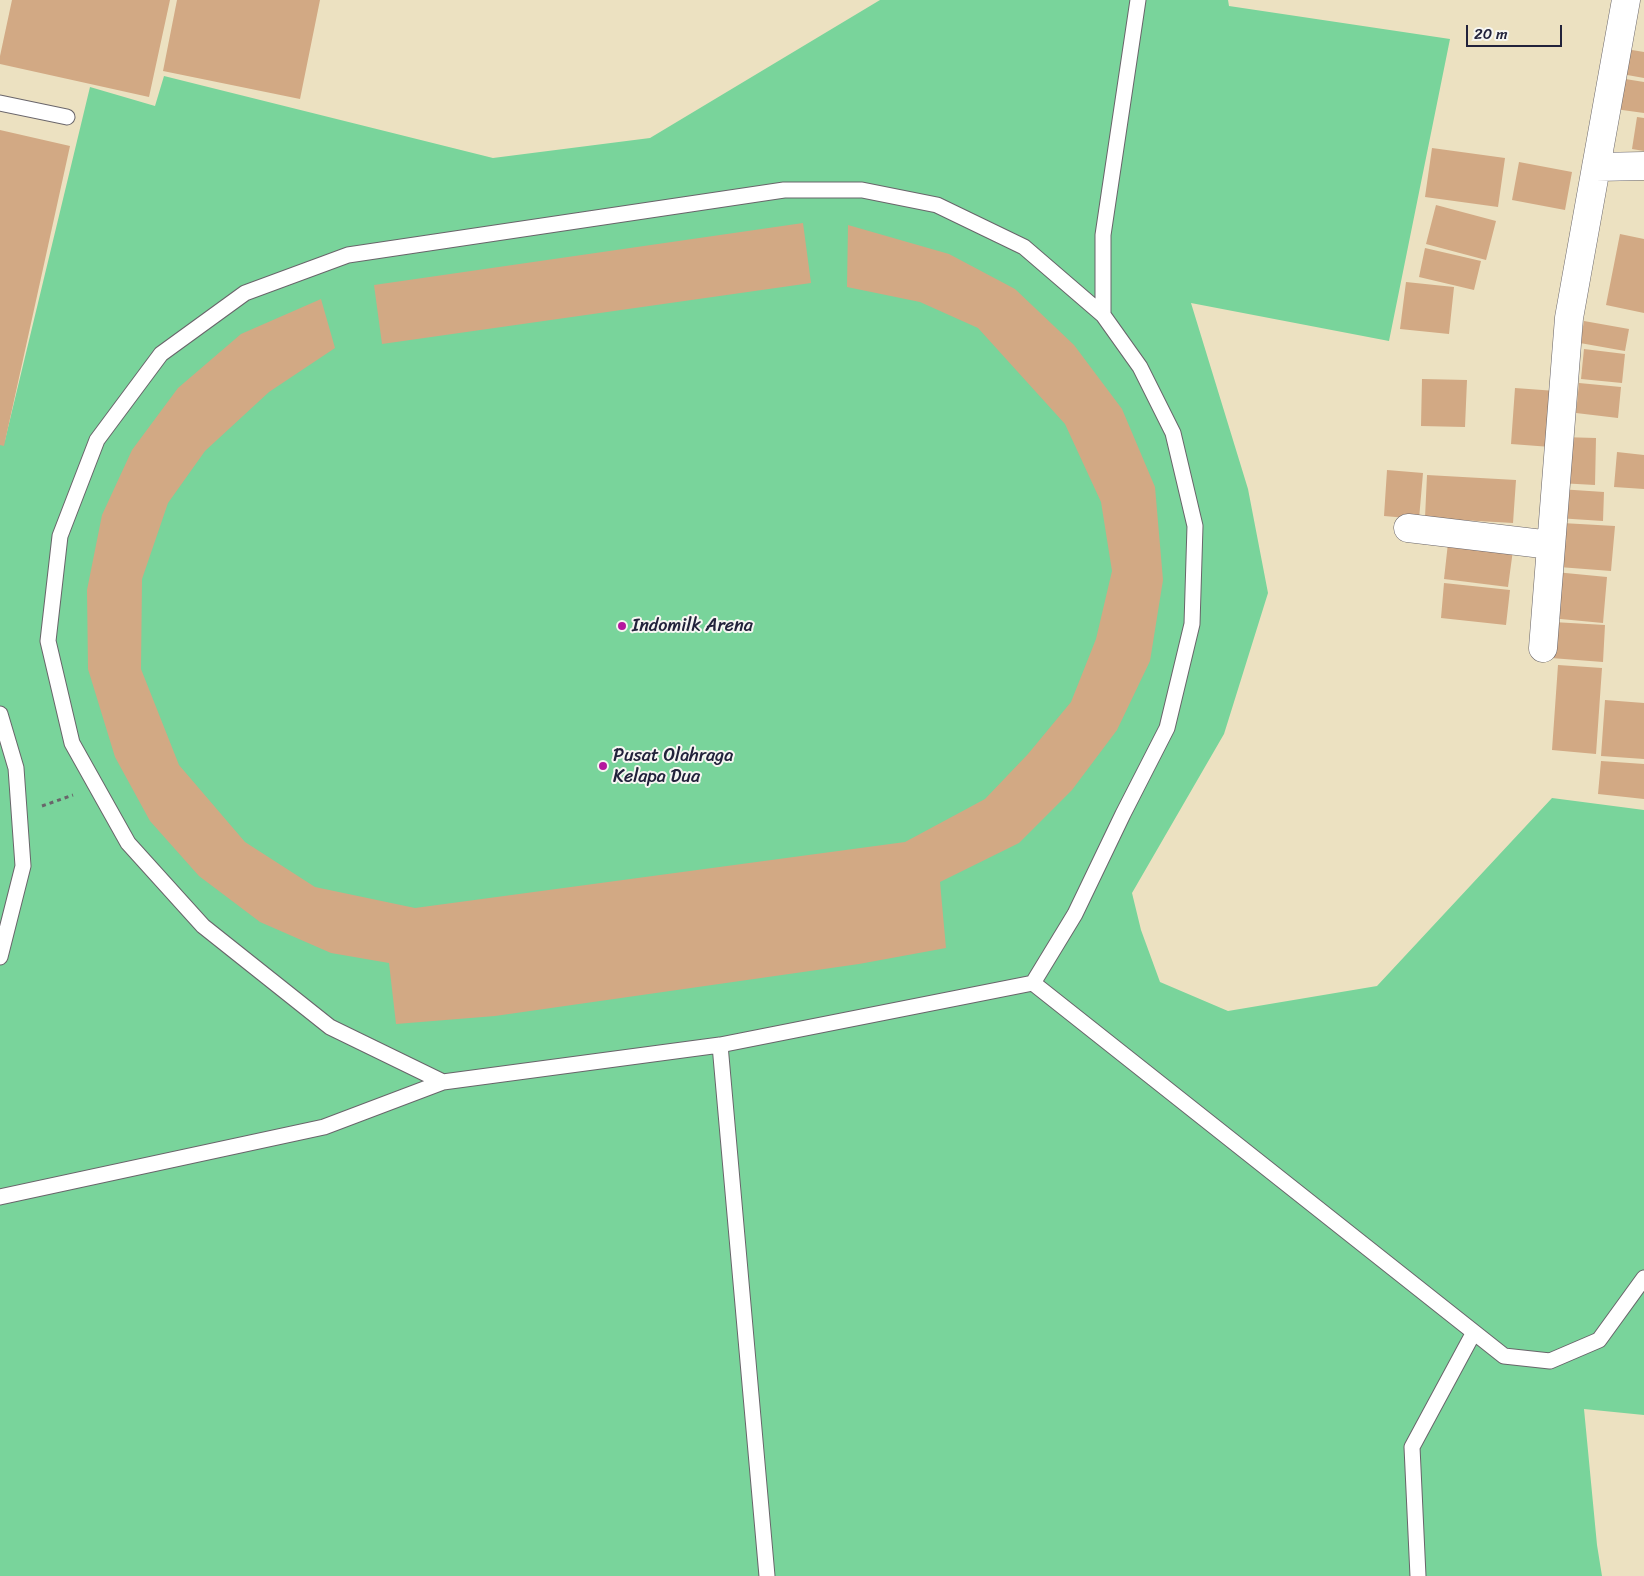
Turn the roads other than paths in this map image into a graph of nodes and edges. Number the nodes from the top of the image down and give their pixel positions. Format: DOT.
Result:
graph roads {
  1 [pos="1138,0"];
  2 [pos="1626,0"];
  3 [pos="0,103"];
  4 [pos="67,117"];
  5 [pos="1644,166"];
  6 [pos="1596,167"];
  7 [pos="1103,315"];
  8 [pos="1408,528"];
  9 [pos="1552,545"];
  10 [pos="1544,648"];
  11 [pos="0,714"];
  12 [pos="0,957"];
  13 [pos="1033,984"];
  14 [pos="720,1045"];
  15 [pos="443,1082"];
  16 [pos="0,1197"];
  17 [pos="1644,1278"];
  18 [pos="1474,1332"];
  19 [pos="768,1576"];
  20 [pos="1418,1576"];
  1 -- 7 [label="lane"];
  2 -- 6 [label="street"];
  3 -- 4 [label="lane"];
  5 -- 6 [label="street"];
  6 -- 9 [label="street"];
  7 -- 13 [label="lane"];
  7 -- 15 [label="lane"];
  8 -- 9 [label="street"];
  9 -- 10 [label="street"];
  11 -- 12 [label="lane"];
  13 -- 14 [label="lane"];
  13 -- 18 [label="lane"];
  14 -- 15 [label="lane"];
  14 -- 19 [label="lane"];
  15 -- 16 [label="lane"];
  17 -- 18 [label="lane"];
  18 -- 20 [label="lane"];
}
